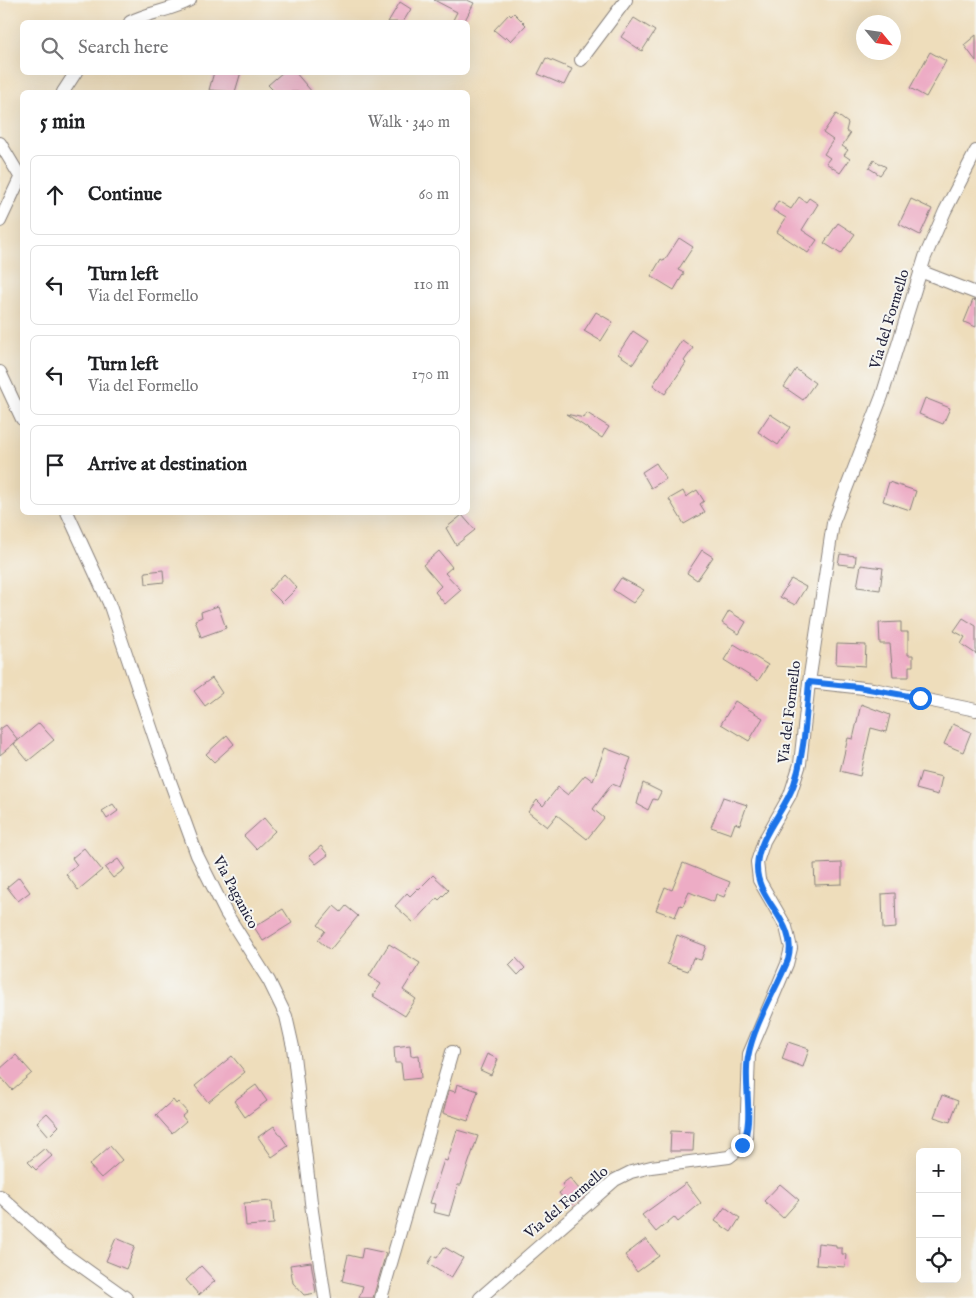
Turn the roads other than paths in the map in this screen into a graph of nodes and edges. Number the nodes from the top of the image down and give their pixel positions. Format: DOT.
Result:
graph roads {
  1 [pos="190,0"];
  2 [pos="626,0"];
  3 [pos="134,20"];
  4 [pos="581,60"];
  5 [pos="74,75"];
  6 [pos="64,90"];
  7 [pos="0,143"];
  8 [pos="976,151"];
  9 [pos="20,173"];
  10 [pos="20,180"];
  11 [pos="0,221"];
  12 [pos="920,271"];
  13 [pos="976,293"];
  14 [pos="0,372"];
  15 [pos="20,415"];
  16 [pos="68,515"];
  17 [pos="809,682"];
  18 [pos="976,710"];
  19 [pos="452,1052"];
  20 [pos="0,1196"];
  21 [pos="126,1298"];
  22 [pos="325,1298"];
  23 [pos="381,1298"];
  24 [pos="480,1298"];
  1 -- 3 [label="street"];
  2 -- 4 [label="street"];
  5 -- 6 [label="street"];
  7 -- 9 [label="street"];
  8 -- 12 [label="street, Via del Formello"];
  10 -- 11 [label="street"];
  12 -- 13 [label="street"];
  12 -- 17 [label="street, Via del Formello"];
  14 -- 15 [label="street"];
  16 -- 22 [label="street, Via Paganico"];
  17 -- 18 [label="street"];
  17 -- 24 [label="street, Via del Formello"];
  19 -- 23 [label="street"];
  20 -- 21 [label="street"];
}
